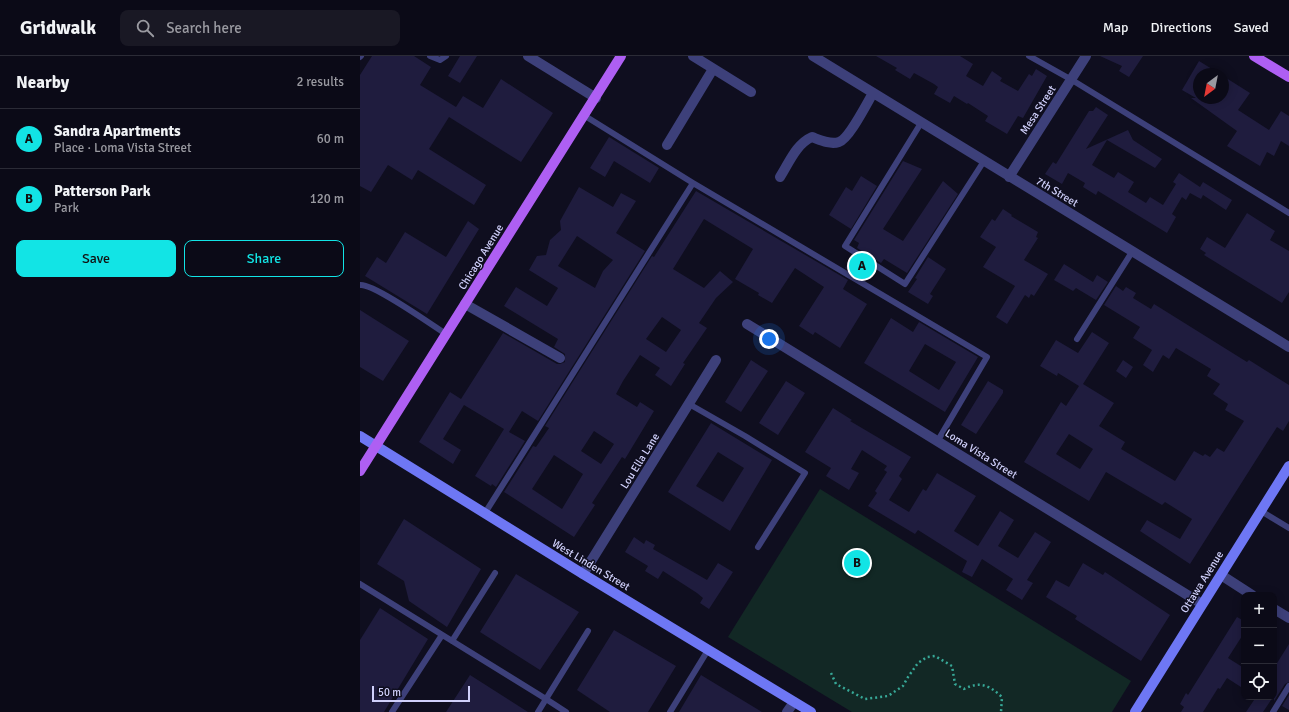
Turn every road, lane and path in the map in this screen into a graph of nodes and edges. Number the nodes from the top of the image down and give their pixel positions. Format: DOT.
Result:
graph roads {
  1 [pos="430,56"];
  2 [pos="446,56"];
  3 [pos="528,56"];
  4 [pos="621,56"];
  5 [pos="693,56"];
  6 [pos="813,56"];
  7 [pos="1029,56"];
  8 [pos="1086,56"];
  9 [pos="1254,56"];
  10 [pos="713,68"];
  11 [pos="1289,77"];
  12 [pos="1072,80"];
  13 [pos="751,92"];
  14 [pos="873,93"];
  15 [pos="596,98"];
  16 [pos="585,116"];
  17 [pos="921,123"];
  18 [pos="667,145"];
  19 [pos="984,161"];
  20 [pos="780,177"];
  21 [pos="1009,177"];
  22 [pos="693,183"];
  23 [pos="1289,212"];
  24 [pos="1132,252"];
  25 [pos="360,285"];
  26 [pos="465,304"];
  27 [pos="747,324"];
  28 [pos="446,334"];
  29 [pos="1077,339"];
  30 [pos="1289,347"];
  31 [pos="560,358"];
  32 [pos="716,360"];
  33 [pos="689,404"];
  34 [pos="360,436"];
  35 [pos="937,442"];
  36 [pos="376,446"];
  37 [pos="1289,466"];
  38 [pos="360,471"];
  39 [pos="1261,511"];
  40 [pos="485,513"];
  41 [pos="1289,528"];
  42 [pos="758,547"];
  43 [pos="495,573"];
  44 [pos="583,574"];
  45 [pos="1220,575"];
  46 [pos="361,586"];
  47 [pos="1247,592"];
  48 [pos="1202,604"];
  49 [pos="1277,611"];
  50 [pos="1289,618"];
  51 [pos="588,631"];
  52 [pos="442,635"];
  53 [pos="452,641"];
  54 [pos="708,650"];
  55 [pos="831,673"];
  56 [pos="1289,686"];
  57 [pos="546,699"];
  58 [pos="794,702"];
  59 [pos="392,712"];
  60 [pos="538,712"];
  61 [pos="566,712"];
  62 [pos="670,712"];
  63 [pos="787,712"];
  64 [pos="811,712"];
  65 [pos="1001,712"];
  66 [pos="1135,712"];
  67 [pos="1273,712"];
  1 -- 2 [label="lane"];
  3 -- 15 [label="street"];
  4 -- 15 [label="main road, Chicago Avenue"];
  5 -- 10 [label="street"];
  6 -- 14 [label="street, 7th Street"];
  7 -- 12 [label="lane"];
  8 -- 12 [label="street, Mesa Street"];
  9 -- 11 [label="main road"];
  10 -- 13 [label="street"];
  10 -- 18 [label="street"];
  12 -- 21 [label="street, Mesa Street"];
  12 -- 23 [label="lane"];
  14 -- 17 [label="street, 7th Street"];
  14 -- 20 [label="street"];
  15 -- 16 [label="main road, Chicago Avenue"];
  16 -- 22 [label="lane"];
  16 -- 26 [label="main road, Chicago Avenue"];
  17 -- 19 [label="street, 7th Street"];
  17 -- 19 [label="lane"];
  19 -- 21 [label="street, 7th Street"];
  21 -- 24 [label="street, 7th Street"];
  22 -- 35 [label="lane"];
  22 -- 40 [label="lane"];
  24 -- 29 [label="lane"];
  24 -- 30 [label="street, 7th Street"];
  25 -- 28 [label="lane"];
  26 -- 28 [label="main road, Chicago Avenue"];
  26 -- 31 [label="street"];
  27 -- 35 [label="street, Loma Vista Street"];
  28 -- 36 [label="main road, Chicago Avenue"];
  32 -- 33 [label="street, Lou Ella Lane"];
  33 -- 42 [label="lane"];
  33 -- 44 [label="street, Lou Ella Lane"];
  34 -- 36 [label="street, West Linden Street"];
  35 -- 48 [label="street, Loma Vista Street"];
  36 -- 38 [label="main road, Chicago Avenue"];
  36 -- 40 [label="street, West Linden Street"];
  37 -- 39 [label="street, Ottawa Avenue"];
  39 -- 41 [label="lane"];
  39 -- 45 [label="street, Ottawa Avenue"];
  40 -- 44 [label="street, West Linden Street"];
  43 -- 53 [label="lane"];
  44 -- 54 [label="street, West Linden Street"];
  45 -- 47 [label="street"];
  45 -- 48 [label="street, Ottawa Avenue"];
  46 -- 52 [label="lane"];
  48 -- 66 [label="street, Ottawa Avenue"];
  49 -- 50 [label="street"];
  51 -- 57 [label="lane"];
  52 -- 53 [label="lane"];
  52 -- 59 [label="lane"];
  53 -- 57 [label="lane"];
  54 -- 58 [label="street, West Linden Street"];
  54 -- 62 [label="lane"];
  55 -- 65 [label="path"];
  56 -- 67 [label="lane"];
  57 -- 60 [label="lane"];
  57 -- 61 [label="lane"];
  58 -- 63 [label="street"];
  58 -- 64 [label="street, West Linden Street"];
}
